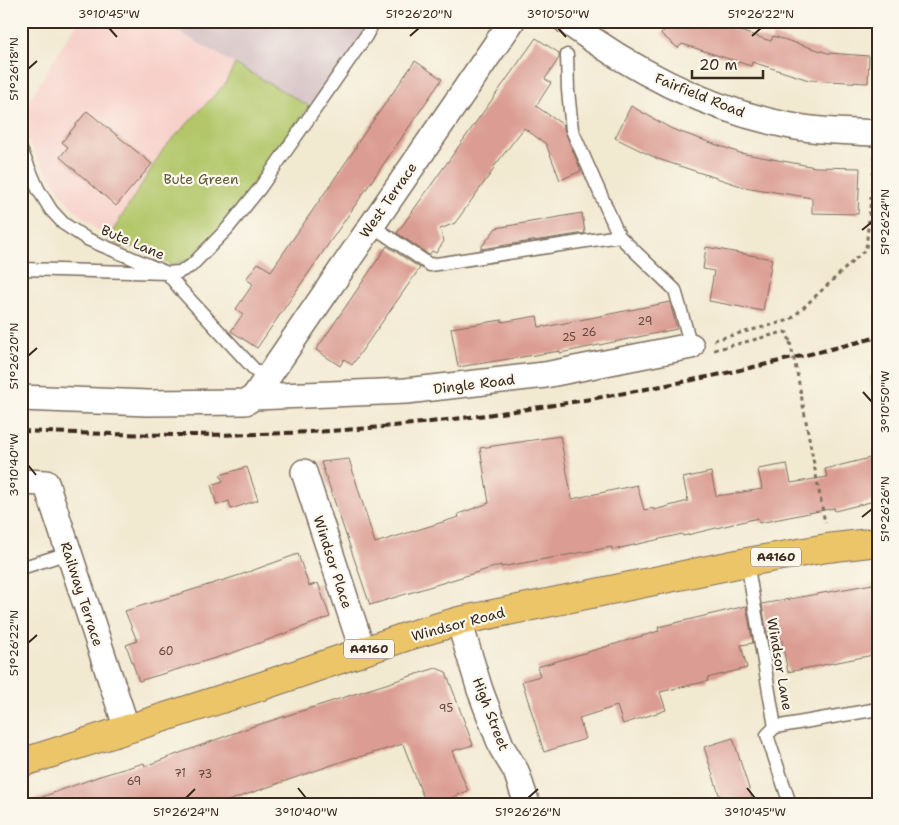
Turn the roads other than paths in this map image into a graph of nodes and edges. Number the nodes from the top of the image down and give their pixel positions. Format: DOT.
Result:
graph roads {
  1 [pos="374,21"];
  2 [pos="512,21"];
  3 [pos="566,21"];
  4 [pos="567,55"];
  5 [pos="877,133"];
  6 [pos="21,150"];
  7 [pos="371,225"];
  8 [pos="619,236"];
  9 [pos="21,269"];
  10 [pos="167,273"];
  11 [pos="691,346"];
  12 [pos="259,388"];
  13 [pos="21,398"];
  14 [pos="304,472"];
  15 [pos="21,482"];
  16 [pos="878,542"];
  17 [pos="68,553"];
  18 [pos="747,562"];
  19 [pos="21,568"];
  20 [pos="459,621"];
  21 [pos="363,652"];
  22 [pos="878,709"];
  23 [pos="775,727"];
  24 [pos="127,729"];
  25 [pos="21,763"];
  26 [pos="528,804"];
  27 [pos="790,804"];
  1 -- 10 [label="lane"];
  2 -- 7 [label="street, West Terrace"];
  3 -- 5 [label="street, Fairfield Road"];
  4 -- 8 [label="lane"];
  6 -- 10 [label="lane, Bute Lane"];
  7 -- 8 [label="lane"];
  7 -- 12 [label="street, West Terrace"];
  8 -- 11 [label="lane"];
  9 -- 10 [label="lane"];
  10 -- 12 [label="lane, Bute Lane"];
  11 -- 12 [label="street, Dingle Road"];
  12 -- 13 [label="street, Dingle Road"];
  14 -- 21 [label="street, Windsor Place"];
  15 -- 17 [label="street, Railway Terrace"];
  16 -- 18 [label="main road, Windsor Road / A4160"];
  17 -- 19 [label="lane"];
  17 -- 24 [label="street, Railway Terrace"];
  18 -- 20 [label="main road, Windsor Road / A4160"];
  18 -- 23 [label="lane, Windsor Lane"];
  20 -- 21 [label="main road, Windsor Road / A4160"];
  20 -- 26 [label="street, High Street"];
  21 -- 24 [label="main road, Windsor Road / A4160"];
  22 -- 23 [label="lane, Windsor Lane"];
  23 -- 27 [label="lane"];
  24 -- 25 [label="main road, Windsor Road / A4160"];
}
